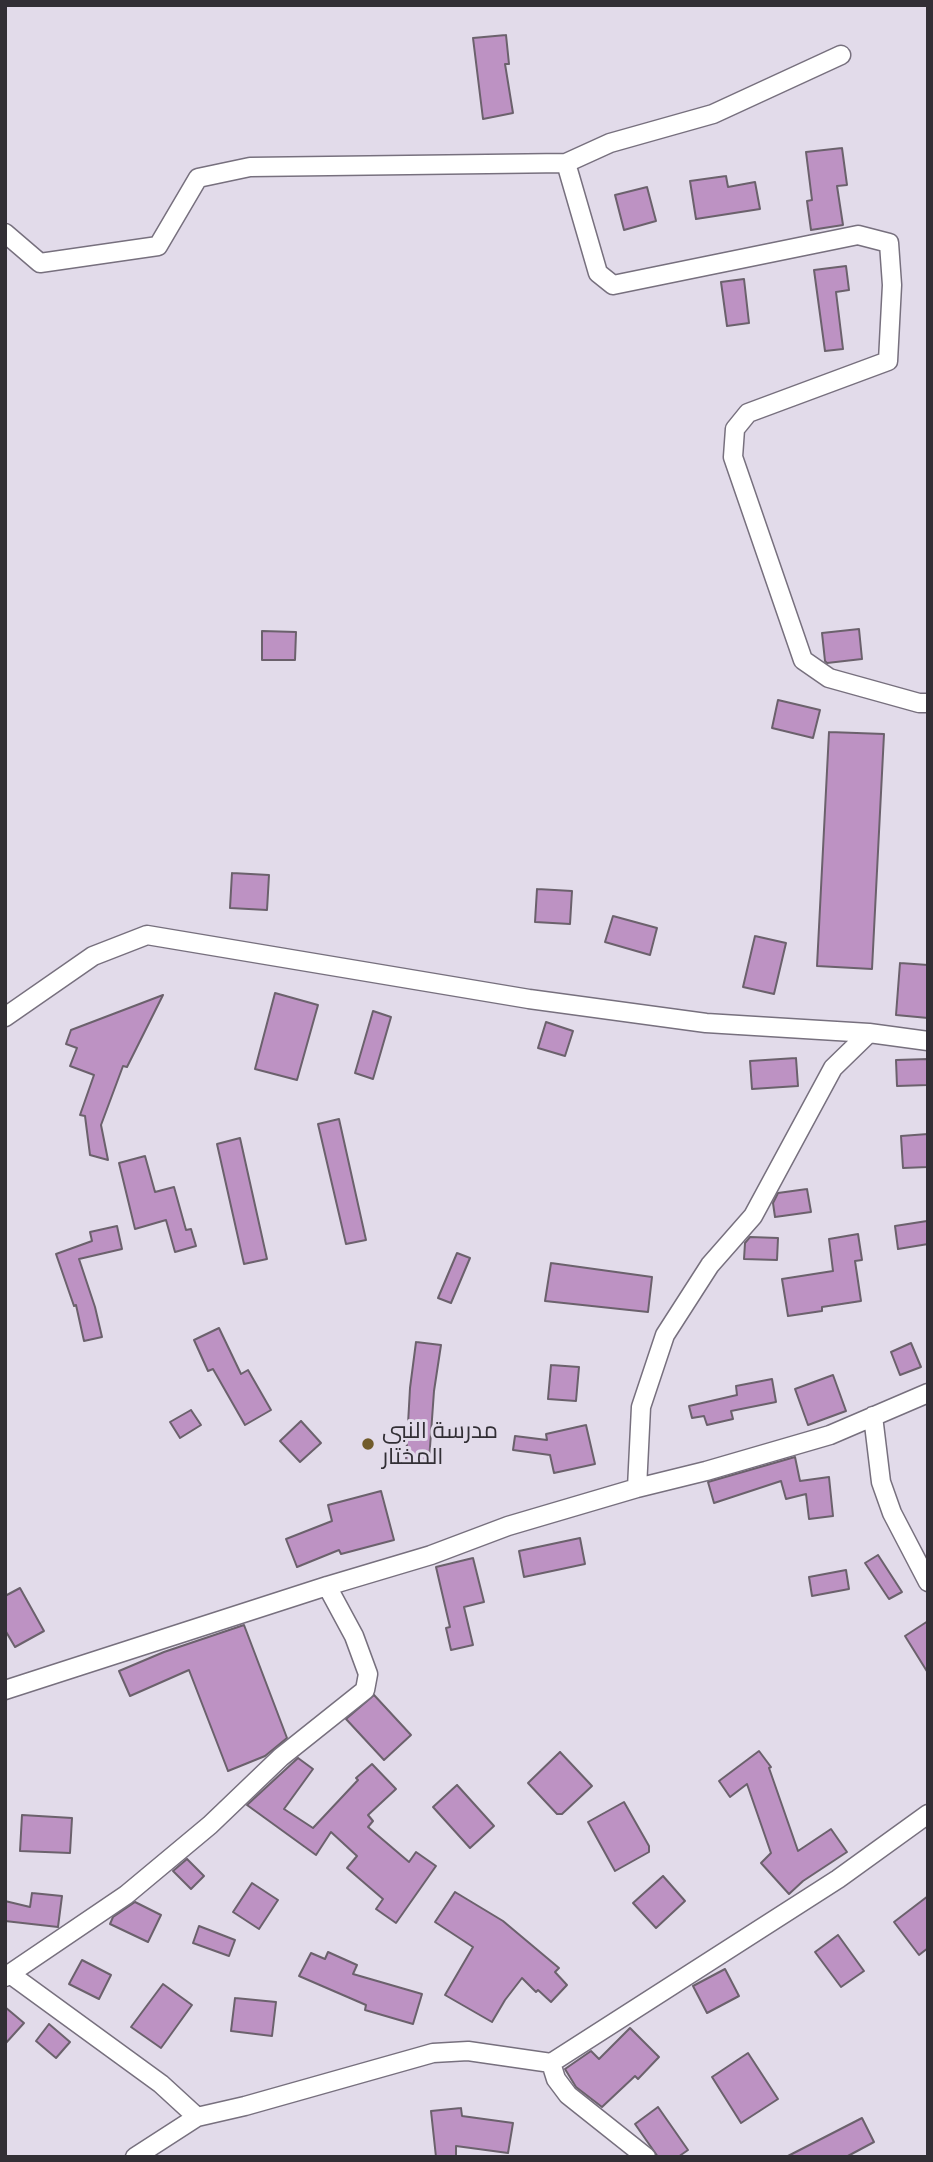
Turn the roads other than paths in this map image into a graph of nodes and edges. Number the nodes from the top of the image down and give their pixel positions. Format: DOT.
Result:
graph roads {
  1 [pos="841,55"];
  2 [pos="566,163"];
  3 [pos="5,233"];
  4 [pos="928,704"];
  5 [pos="5,1017"];
  6 [pos="869,1033"];
  7 [pos="928,1041"];
  8 [pos="928,1393"];
  9 [pos="873,1416"];
  10 [pos="637,1488"];
  11 [pos="928,1582"];
  12 [pos="327,1586"];
  13 [pos="5,1690"];
  14 [pos="928,1814"];
  15 [pos="8,1975"];
  16 [pos="551,2063"];
  17 [pos="197,2117"];
  18 [pos="135,2157"];
  19 [pos="646,2157"];
  1 -- 2 [label="street"];
  2 -- 3 [label="street"];
  2 -- 4 [label="street"];
  5 -- 6 [label="street"];
  6 -- 7 [label="street"];
  6 -- 10 [label="street"];
  8 -- 9 [label="street"];
  9 -- 10 [label="street"];
  9 -- 11 [label="street"];
  10 -- 12 [label="street"];
  12 -- 13 [label="street"];
  12 -- 15 [label="street"];
  14 -- 16 [label="street"];
  15 -- 17 [label="street"];
  16 -- 17 [label="street"];
  16 -- 19 [label="street"];
  17 -- 18 [label="street"];
}
